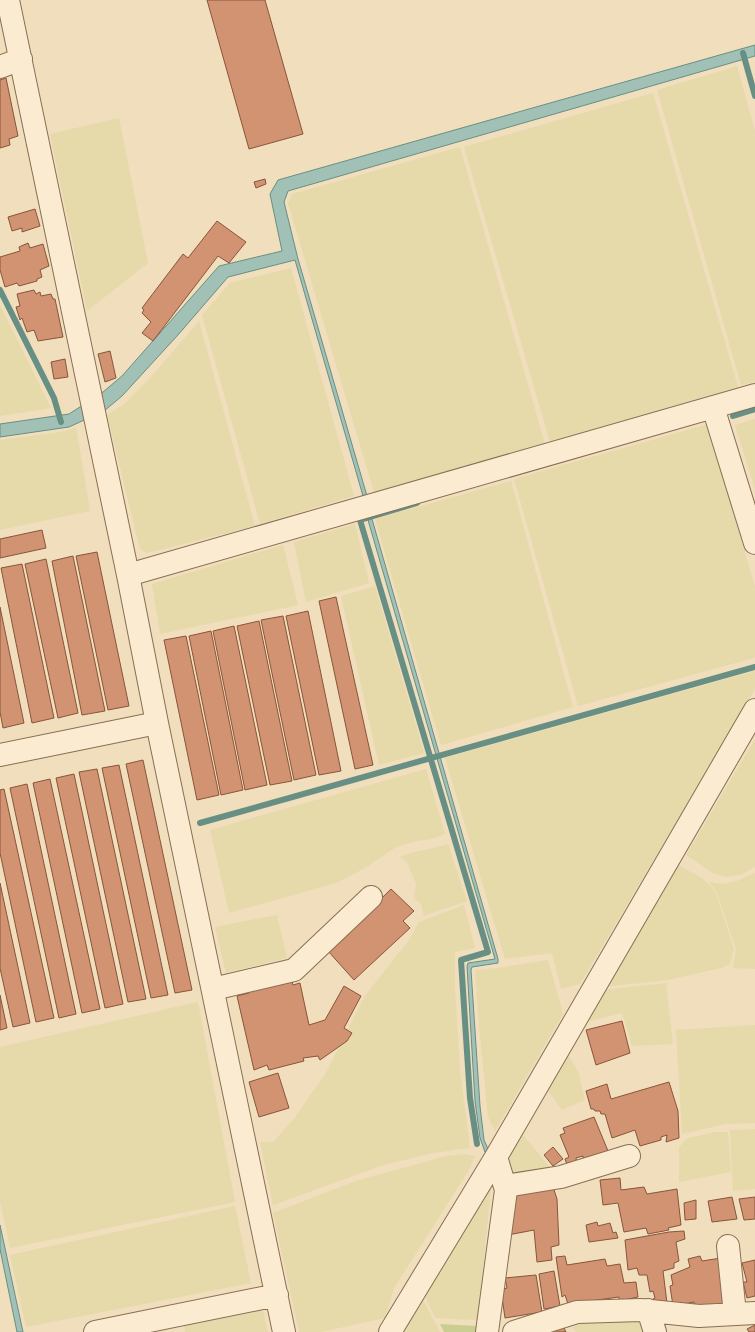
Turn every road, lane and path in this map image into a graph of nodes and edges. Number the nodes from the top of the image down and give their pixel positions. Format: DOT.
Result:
graph roads {
  1 [pos="8,0"];
  2 [pos="21,59"];
  3 [pos="0,67"];
  4 [pos="755,395"];
  5 [pos="713,407"];
  6 [pos="755,543"];
  7 [pos="128,575"];
  8 [pos="755,710"];
  9 [pos="157,723"];
  10 [pos="0,755"];
  11 [pos="371,897"];
  12 [pos="213,989"];
  13 [pos="629,1156"];
  14 [pos="496,1157"];
  15 [pos="505,1186"];
  16 [pos="728,1246"];
  17 [pos="277,1295"];
  18 [pos="648,1310"];
  19 [pos="745,1313"];
  20 [pos="95,1332"];
  21 [pos="284,1332"];
  22 [pos="390,1332"];
  23 [pos="487,1332"];
  24 [pos="514,1332"];
  25 [pos="655,1332"];
  1 -- 2 [label="street"];
  2 -- 3 [label="street"];
  2 -- 7 [label="street"];
  4 -- 5 [label="street"];
  5 -- 6 [label="street"];
  5 -- 7 [label="street"];
  7 -- 9 [label="street"];
  8 -- 14 [label="street"];
  9 -- 10 [label="street"];
  9 -- 12 [label="street"];
  11 -- 12 [label="street"];
  12 -- 17 [label="street"];
  13 -- 15 [label="street"];
  14 -- 15 [label="street"];
  14 -- 22 [label="street"];
  15 -- 23 [label="street"];
  16 -- 19 [label="street"];
  17 -- 20 [label="street"];
  17 -- 21 [label="street"];
  18 -- 19 [label="street"];
  18 -- 24 [label="street"];
  18 -- 25 [label="street"];
}
